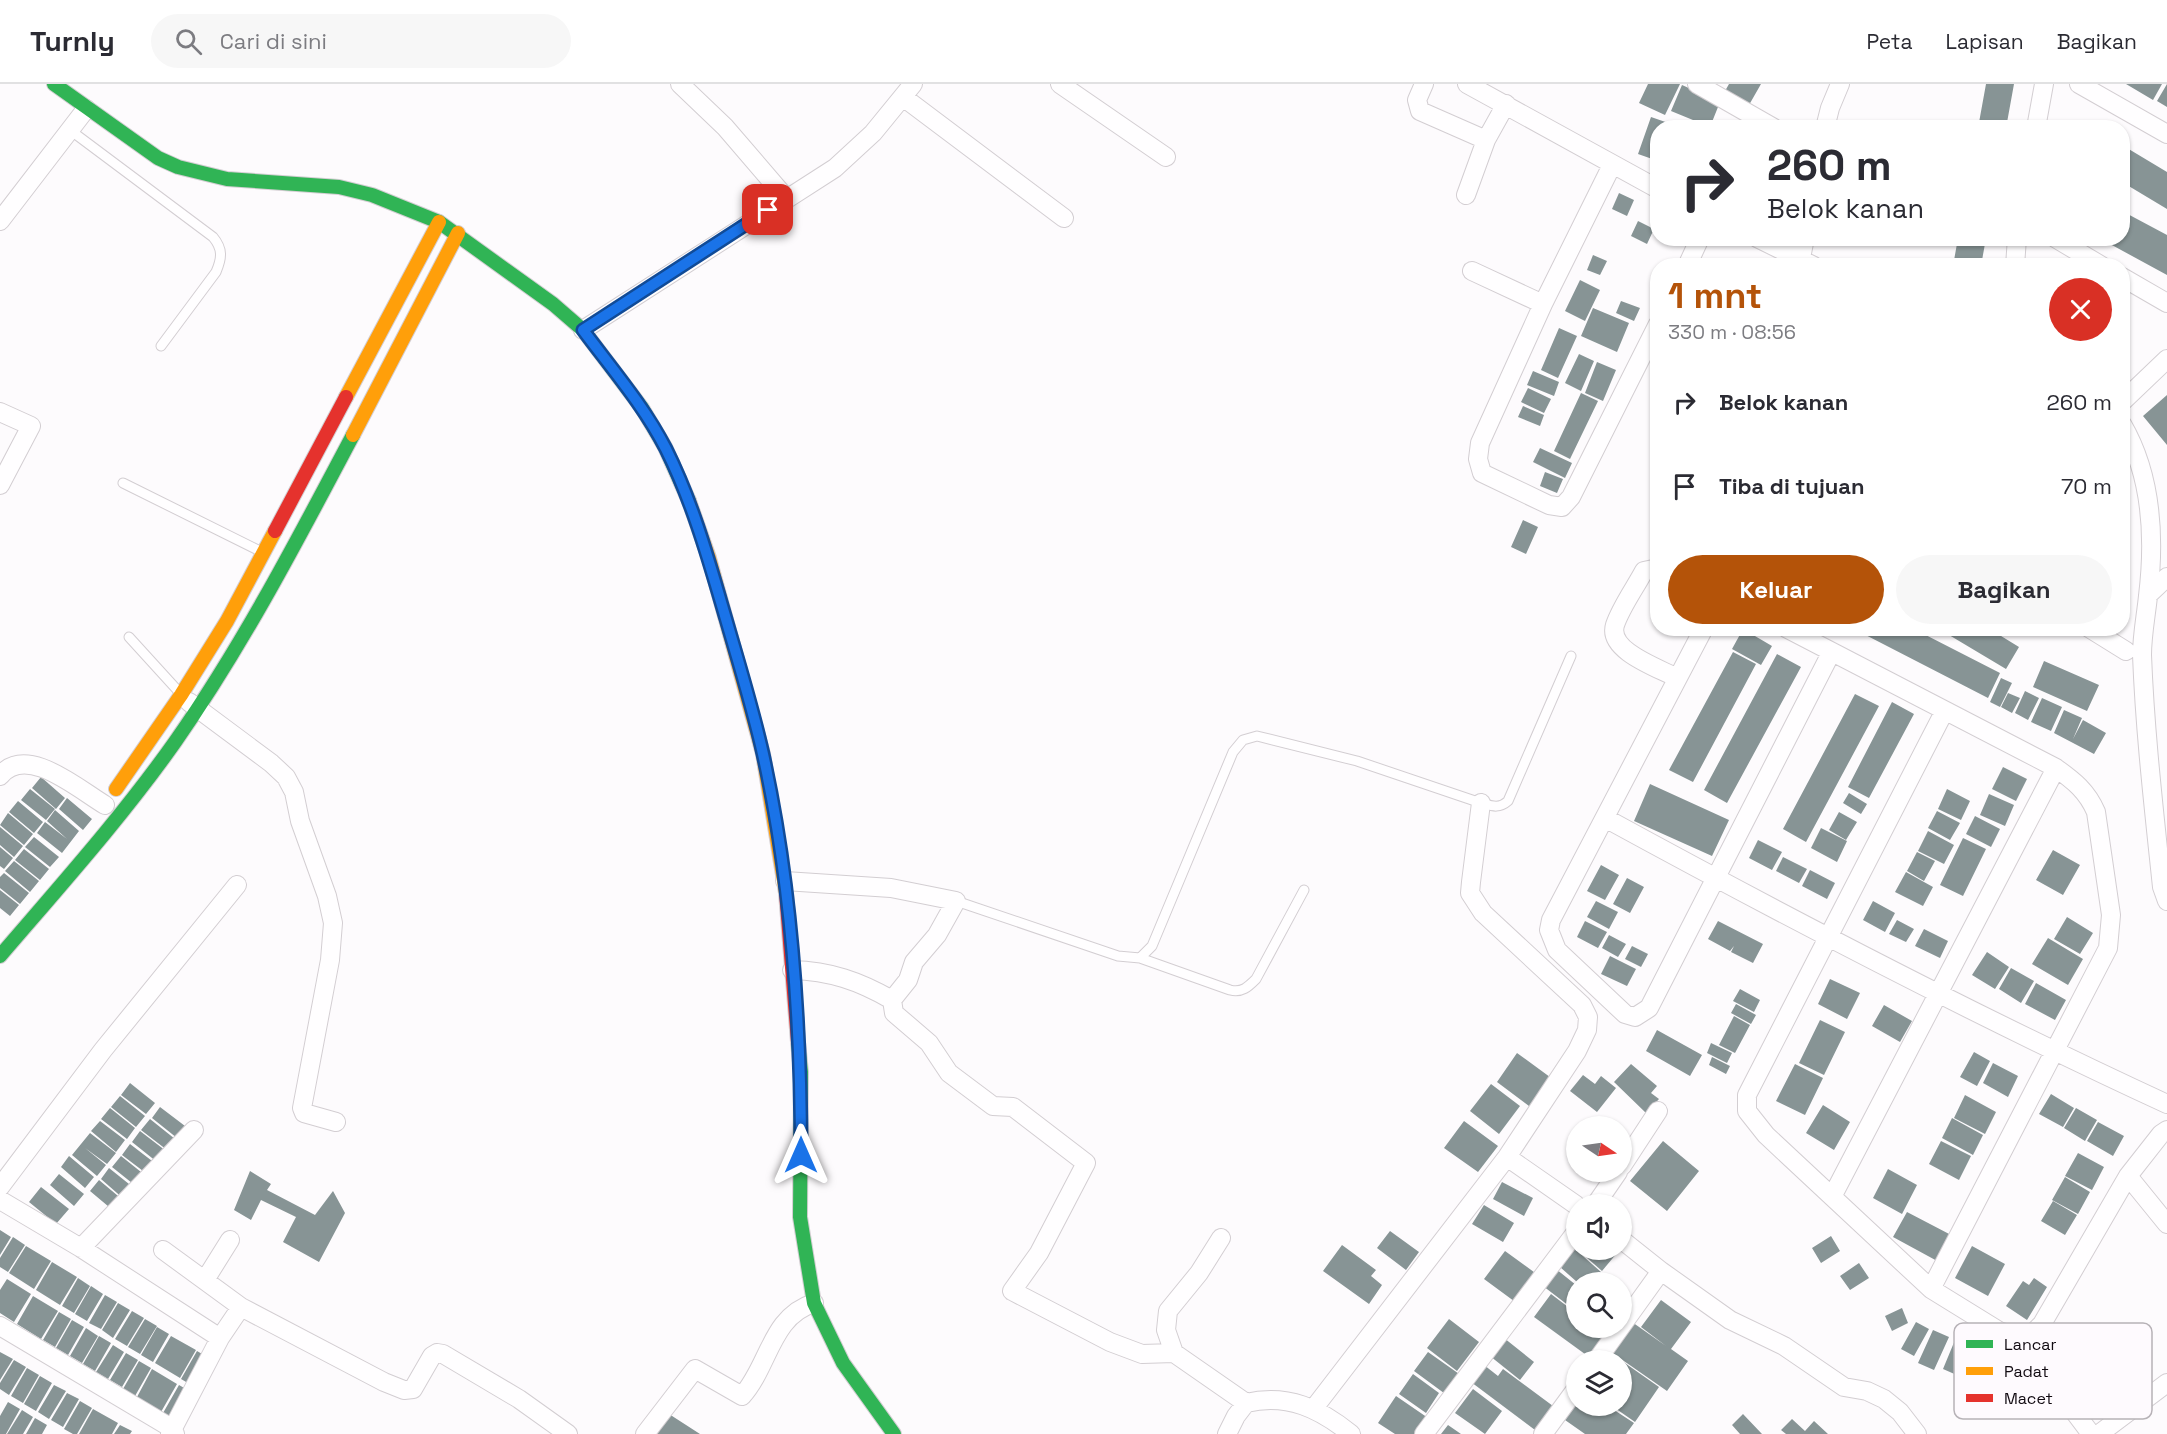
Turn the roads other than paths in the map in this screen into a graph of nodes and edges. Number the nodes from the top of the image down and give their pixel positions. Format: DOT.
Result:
graph roads {
  1 [pos="54,84"];
  2 [pos="680,84"];
  3 [pos="1060,84"];
  4 [pos="1424,84"];
  5 [pos="1467,84"];
  6 [pos="1697,84"];
  7 [pos="1840,84"];
  8 [pos="2044,84"];
  9 [pos="2079,84"];
  10 [pos="908,90"];
  11 [pos="1506,104"];
  12 [pos="86,109"];
  13 [pos="1760,120"];
  14 [pos="1827,120"];
  15 [pos="2037,120"];
  16 [pos="70,130"];
  17 [pos="2167,134"];
  18 [pos="1486,140"];
  19 [pos="1166,157"];
  20 [pos="1612,165"];
  21 [pos="1650,185"];
  22 [pos="1466,195"];
  23 [pos="786,198"];
  24 [pos="1064,218"];
  25 [pos="0,221"];
  26 [pos="439,222"];
  27 [pos="458,234"];
  28 [pos="1774,246"];
  29 [pos="2068,246"];
  30 [pos="1799,258"];
  31 [pos="2089,258"];
  32 [pos="1472,271"];
  33 [pos="2130,282"];
  34 [pos="2167,303"];
  35 [pos="1543,304"];
  36 [pos="583,330"];
  37 [pos="1650,340"];
  38 [pos="161,346"];
  39 [pos="2167,359"];
  40 [pos="2130,394"];
  41 [pos="0,412"];
  42 [pos="2130,439"];
  43 [pos="123,483"];
  44 [pos="0,485"];
  45 [pos="264,553"];
  46 [pos="1650,570"];
  47 [pos="2167,577"];
  48 [pos="2148,595"];
  49 [pos="1700,636"];
  50 [pos="1800,636"];
  51 [pos="2103,636"];
  52 [pos="129,637"];
  53 [pos="2127,651"];
  54 [pos="1831,653"];
  55 [pos="1571,656"];
  56 [pos="1677,678"];
  57 [pos="181,695"];
  58 [pos="197,709"];
  59 [pos="1944,712"];
  60 [pos="2056,768"];
  61 [pos="0,776"];
  62 [pos="1481,803"];
  63 [pos="101,809"];
  64 [pos="1605,818"];
  65 [pos="1716,878"];
  66 [pos="785,880"];
  67 [pos="237,885"];
  68 [pos="1304,890"];
  69 [pos="956,901"];
  70 [pos="2167,901"];
  71 [pos="1827,937"];
  72 [pos="0,956"];
  73 [pos="1140,958"];
  74 [pos="792,970"];
  75 [pos="1939,994"];
  76 [pos="892,1000"];
  77 [pos="2053,1052"];
  78 [pos="2167,1104"];
  79 [pos="1658,1112"];
  80 [pos="2167,1114"];
  81 [pos="336,1122"];
  82 [pos="194,1130"];
  83 [pos="2164,1132"];
  84 [pos="1632,1151"];
  85 [pos="1507,1157"];
  86 [pos="2128,1176"];
  87 [pos="0,1187"];
  88 [pos="1833,1195"];
  89 [pos="1566,1198"];
  90 [pos="0,1200"];
  91 [pos="2167,1224"];
  92 [pos="1221,1238"];
  93 [pos="230,1240"];
  94 [pos="1566,1245"];
  95 [pos="81,1248"];
  96 [pos="1632,1248"];
  97 [pos="163,1250"];
  98 [pos="1661,1271"];
  99 [pos="205,1280"];
  100 [pos="1931,1288"];
  101 [pos="814,1303"];
  102 [pos="241,1307"];
  103 [pos="1986,1323"];
  104 [pos="2041,1323"];
  105 [pos="0,1326"];
  106 [pos="220,1338"];
  107 [pos="1605,1350"];
  108 [pos="1174,1353"];
  109 [pos="2167,1383"];
  110 [pos="2152,1394"];
  111 [pos="1246,1403"];
  112 [pos="1566,1403"];
  113 [pos="1314,1408"];
  114 [pos="2080,1419"];
  115 [pos="2119,1419"];
  116 [pos="173,1432"];
  117 [pos="568,1434"];
  118 [pos="645,1434"];
  119 [pos="894,1434"];
  120 [pos="1227,1434"];
  121 [pos="1351,1434"];
  122 [pos="1424,1434"];
  123 [pos="1543,1434"];
  124 [pos="1917,1434"];
  125 [pos="2091,1434"];
  126 [pos="2099,1434"];
  1 -- 12 [label="street"];
  2 -- 23 [label="street"];
  3 -- 19 [label="street"];
  4 -- 18 [label="street"];
  5 -- 11 [label="street"];
  6 -- 13 [label="street"];
  7 -- 14 [label="street"];
  8 -- 15 [label="street"];
  9 -- 17 [label="street"];
  10 -- 23 [label="street"];
  10 -- 24 [label="street"];
  11 -- 18 [label="street"];
  11 -- 20 [label="street"];
  12 -- 16 [label="street"];
  12 -- 26 [label="street"];
  16 -- 25 [label="street"];
  16 -- 38 [label="lane"];
  18 -- 22 [label="street"];
  20 -- 21 [label="street"];
  20 -- 35 [label="street"];
  23 -- 36 [label="street"];
  26 -- 27 [label="street"];
  26 -- 45 [label="street"];
  27 -- 36 [label="street"];
  27 -- 58 [label="street"];
  28 -- 30 [label="street"];
  29 -- 31 [label="street"];
  32 -- 35 [label="street"];
  33 -- 34 [label="street"];
  35 -- 37 [label="street"];
  36 -- 66 [label="street"];
  39 -- 40 [label="street"];
  41 -- 44 [label="street"];
  42 -- 48 [label="street"];
  43 -- 45 [label="lane"];
  45 -- 57 [label="street"];
  46 -- 56 [label="street"];
  47 -- 48 [label="street"];
  48 -- 70 [label="street"];
  49 -- 56 [label="street"];
  50 -- 54 [label="street"];
  51 -- 53 [label="street"];
  52 -- 57 [label="lane"];
  54 -- 59 [label="street"];
  54 -- 65 [label="street"];
  55 -- 62 [label="lane"];
  56 -- 64 [label="street"];
  57 -- 58 [label="street"];
  57 -- 63 [label="street"];
  58 -- 72 [label="street"];
  58 -- 81 [label="street"];
  59 -- 60 [label="street"];
  59 -- 71 [label="street"];
  60 -- 75 [label="street"];
  60 -- 77 [label="street"];
  61 -- 63 [label="street"];
  62 -- 73 [label="lane"];
  62 -- 85 [label="street"];
  64 -- 65 [label="street"];
  64 -- 65 [label="street"];
  65 -- 71 [label="street"];
  66 -- 69 [label="street"];
  66 -- 74 [label="street"];
  67 -- 87 [label="street"];
  68 -- 73 [label="lane"];
  69 -- 73 [label="lane"];
  69 -- 76 [label="street"];
  71 -- 75 [label="street"];
  71 -- 88 [label="street"];
  74 -- 76 [label="street"];
  74 -- 101 [label="street"];
  75 -- 77 [label="street"];
  75 -- 88 [label="street"];
  76 -- 108 [label="street"];
  77 -- 78 [label="street"];
  77 -- 100 [label="street"];
  79 -- 84 [label="street"];
  80 -- 83 [label="street"];
  82 -- 95 [label="street"];
  83 -- 86 [label="street"];
  85 -- 89 [label="street"];
  85 -- 113 [label="street"];
  86 -- 91 [label="street"];
  86 -- 104 [label="street"];
  88 -- 100 [label="street"];
  90 -- 95 [label="street"];
  92 -- 108 [label="street"];
  93 -- 99 [label="street"];
  94 -- 122 [label="street"];
  95 -- 106 [label="street"];
  96 -- 98 [label="street"];
  97 -- 99 [label="street"];
  98 -- 107 [label="street"];
  98 -- 124 [label="street"];
  99 -- 102 [label="street"];
  100 -- 103 [label="street"];
  101 -- 118 [label="street"];
  101 -- 119 [label="street"];
  102 -- 106 [label="street"];
  102 -- 117 [label="street"];
  105 -- 116 [label="street"];
  106 -- 116 [label="street"];
  108 -- 111 [label="street"];
  109 -- 110 [label="street"];
  111 -- 113 [label="street"];
  111 -- 120 [label="street"];
  112 -- 123 [label="street"];
  113 -- 121 [label="street"];
  114 -- 125 [label="street"];
  115 -- 126 [label="street"];
}
